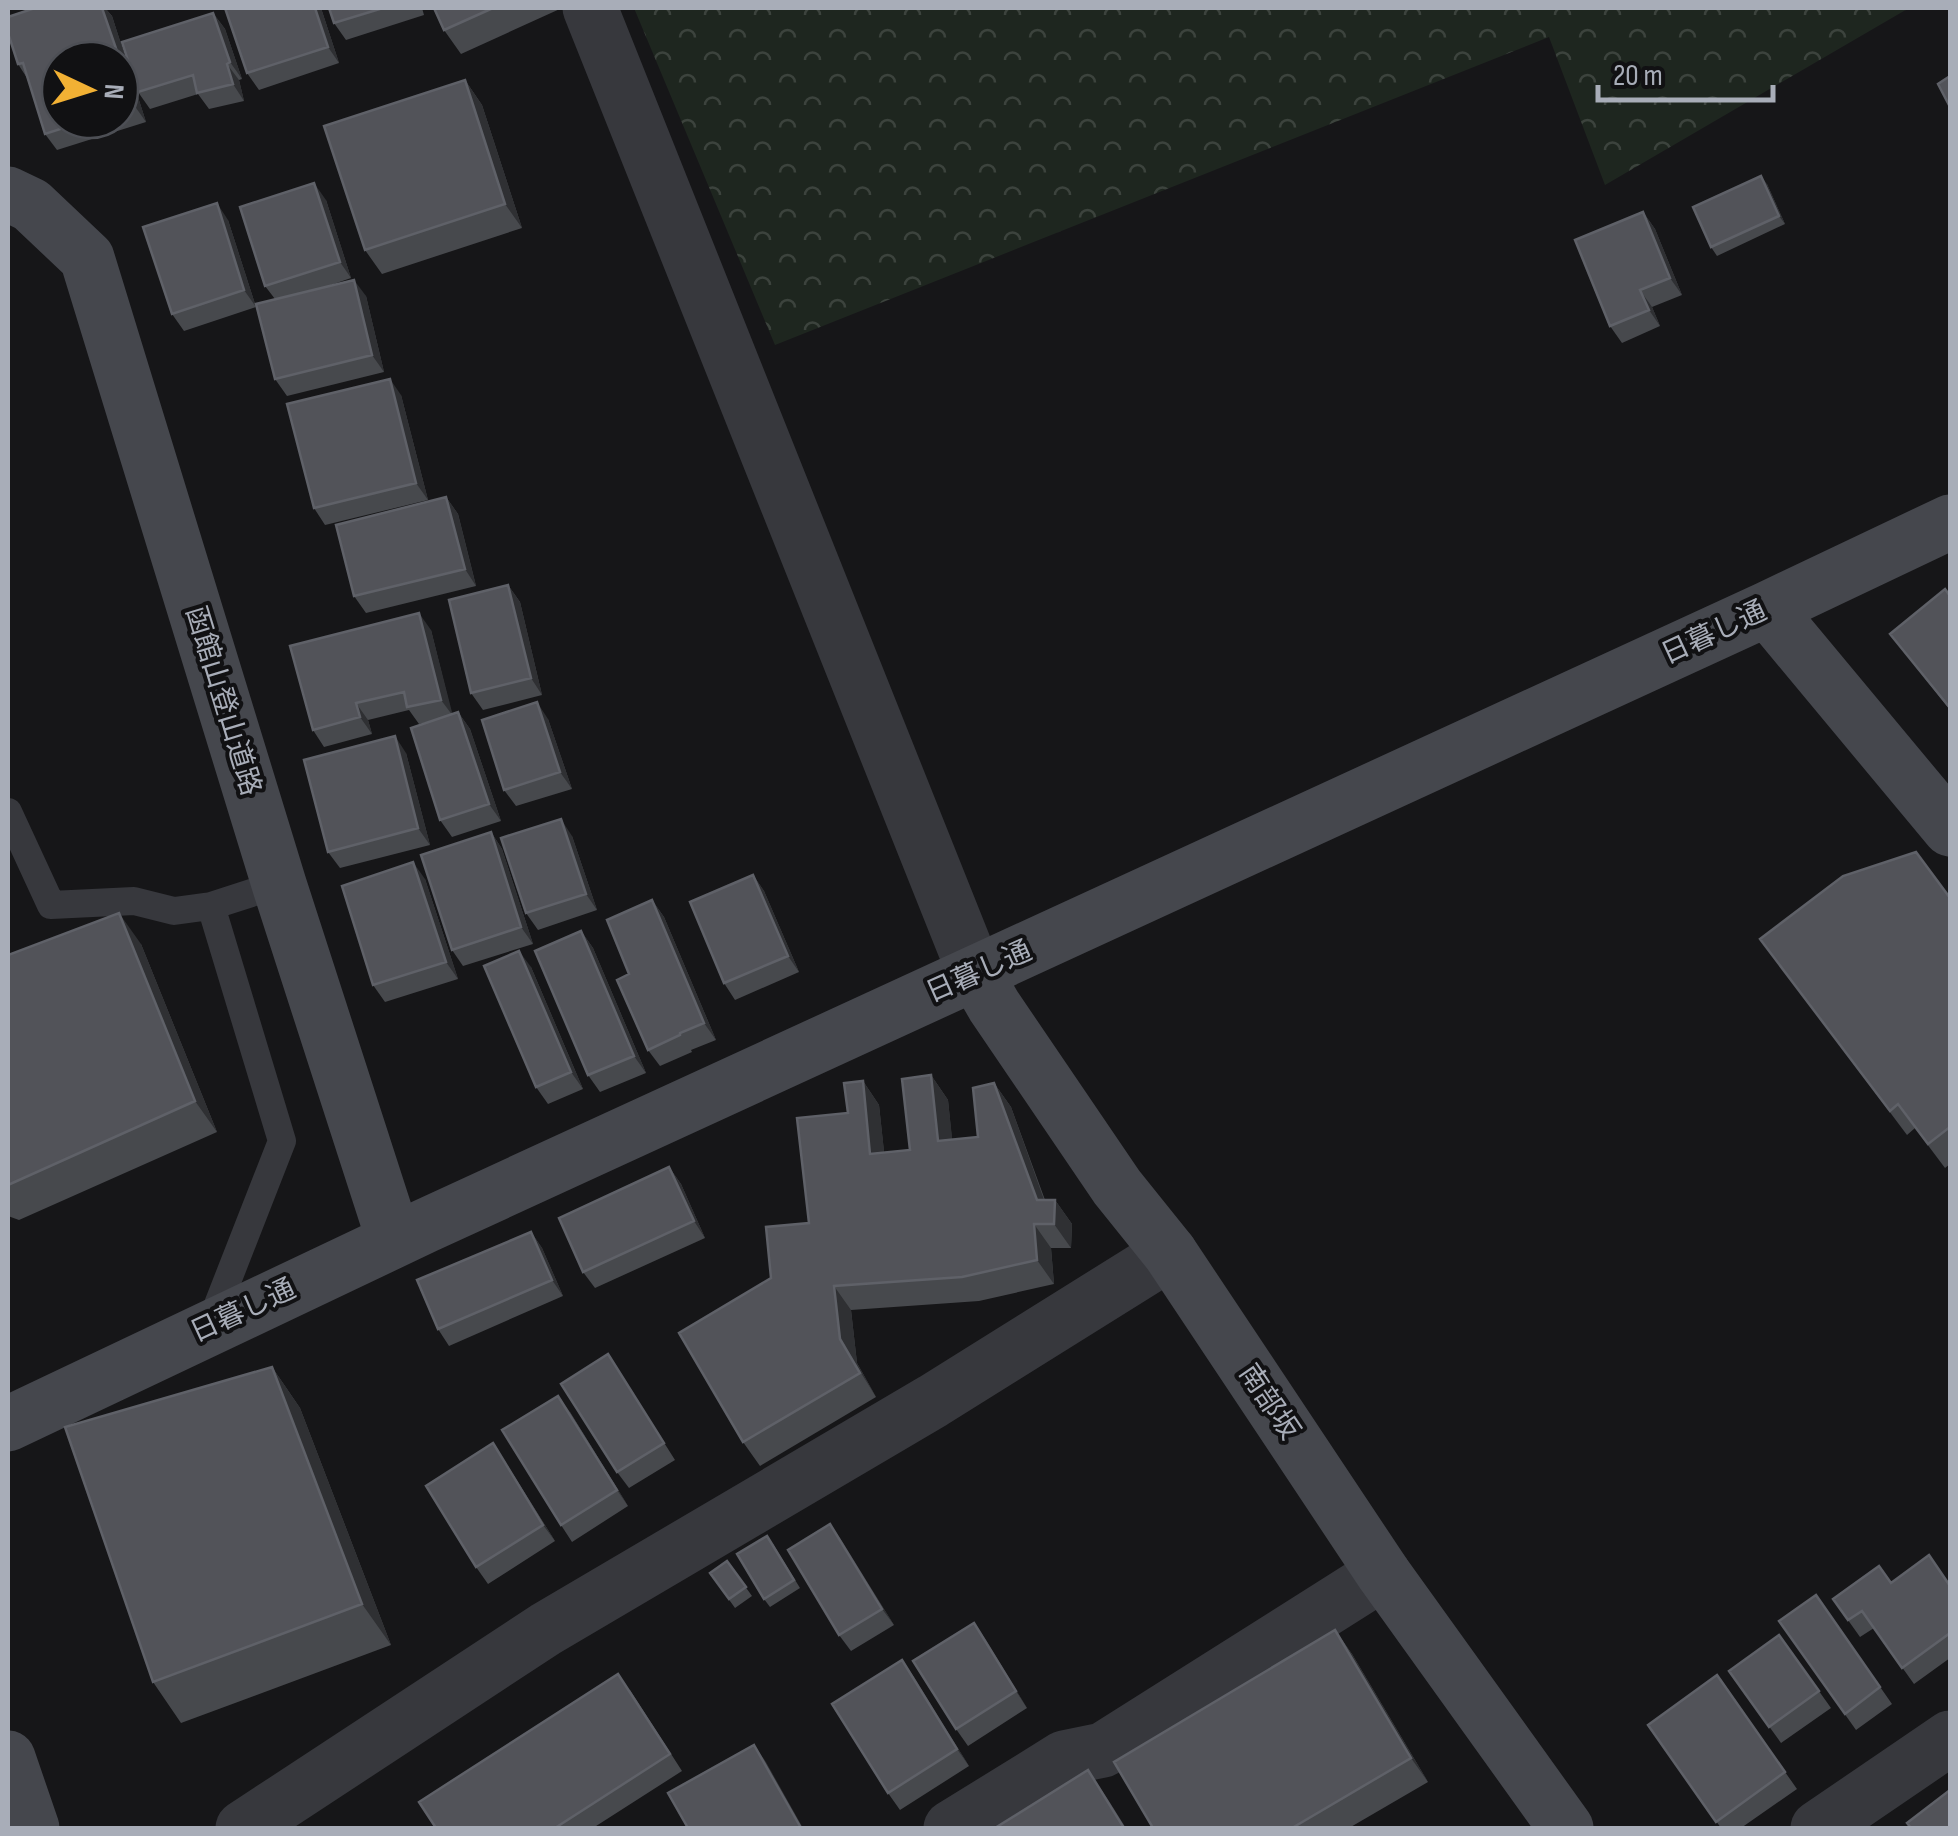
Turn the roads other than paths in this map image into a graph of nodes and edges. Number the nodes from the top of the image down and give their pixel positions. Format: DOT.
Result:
graph roads {
  1 [pos="590,8"];
  2 [pos="8,194"];
  3 [pos="1950,522"];
  4 [pos="1767,609"];
  5 [pos="8,812"];
  6 [pos="1950,829"];
  7 [pos="279,884"];
  8 [pos="212,906"];
  9 [pos="975,973"];
  10 [pos="394,1240"];
  11 [pos="1170,1253"];
  12 [pos="209,1328"];
  13 [pos="8,1424"];
  14 [pos="1383,1573"];
  15 [pos="1950,1738"];
  16 [pos="8,1758"];
  17 [pos="32,1828"];
  18 [pos="243,1828"];
  19 [pos="951,1828"];
  20 [pos="1566,1828"];
  21 [pos="1818,1828"];
  1 -- 9 [label="street"];
  2 -- 7 [label="street, 函館山登山道路"];
  3 -- 4 [label="street, 日暮し通"];
  4 -- 6 [label="street"];
  4 -- 9 [label="street, 日暮し通"];
  5 -- 8 [label="lane"];
  7 -- 8 [label="lane"];
  7 -- 10 [label="street, 函館山登山道路"];
  8 -- 12 [label="lane"];
  9 -- 10 [label="street, 日暮し通"];
  9 -- 11 [label="street, 南部坂"];
  10 -- 12 [label="street, 日暮し通"];
  11 -- 14 [label="street, 南部坂"];
  11 -- 18 [label="street"];
  12 -- 13 [label="street, 日暮し通"];
  14 -- 19 [label="street"];
  14 -- 20 [label="street, 南部坂"];
  15 -- 21 [label="street"];
  16 -- 17 [label="street"];
}
